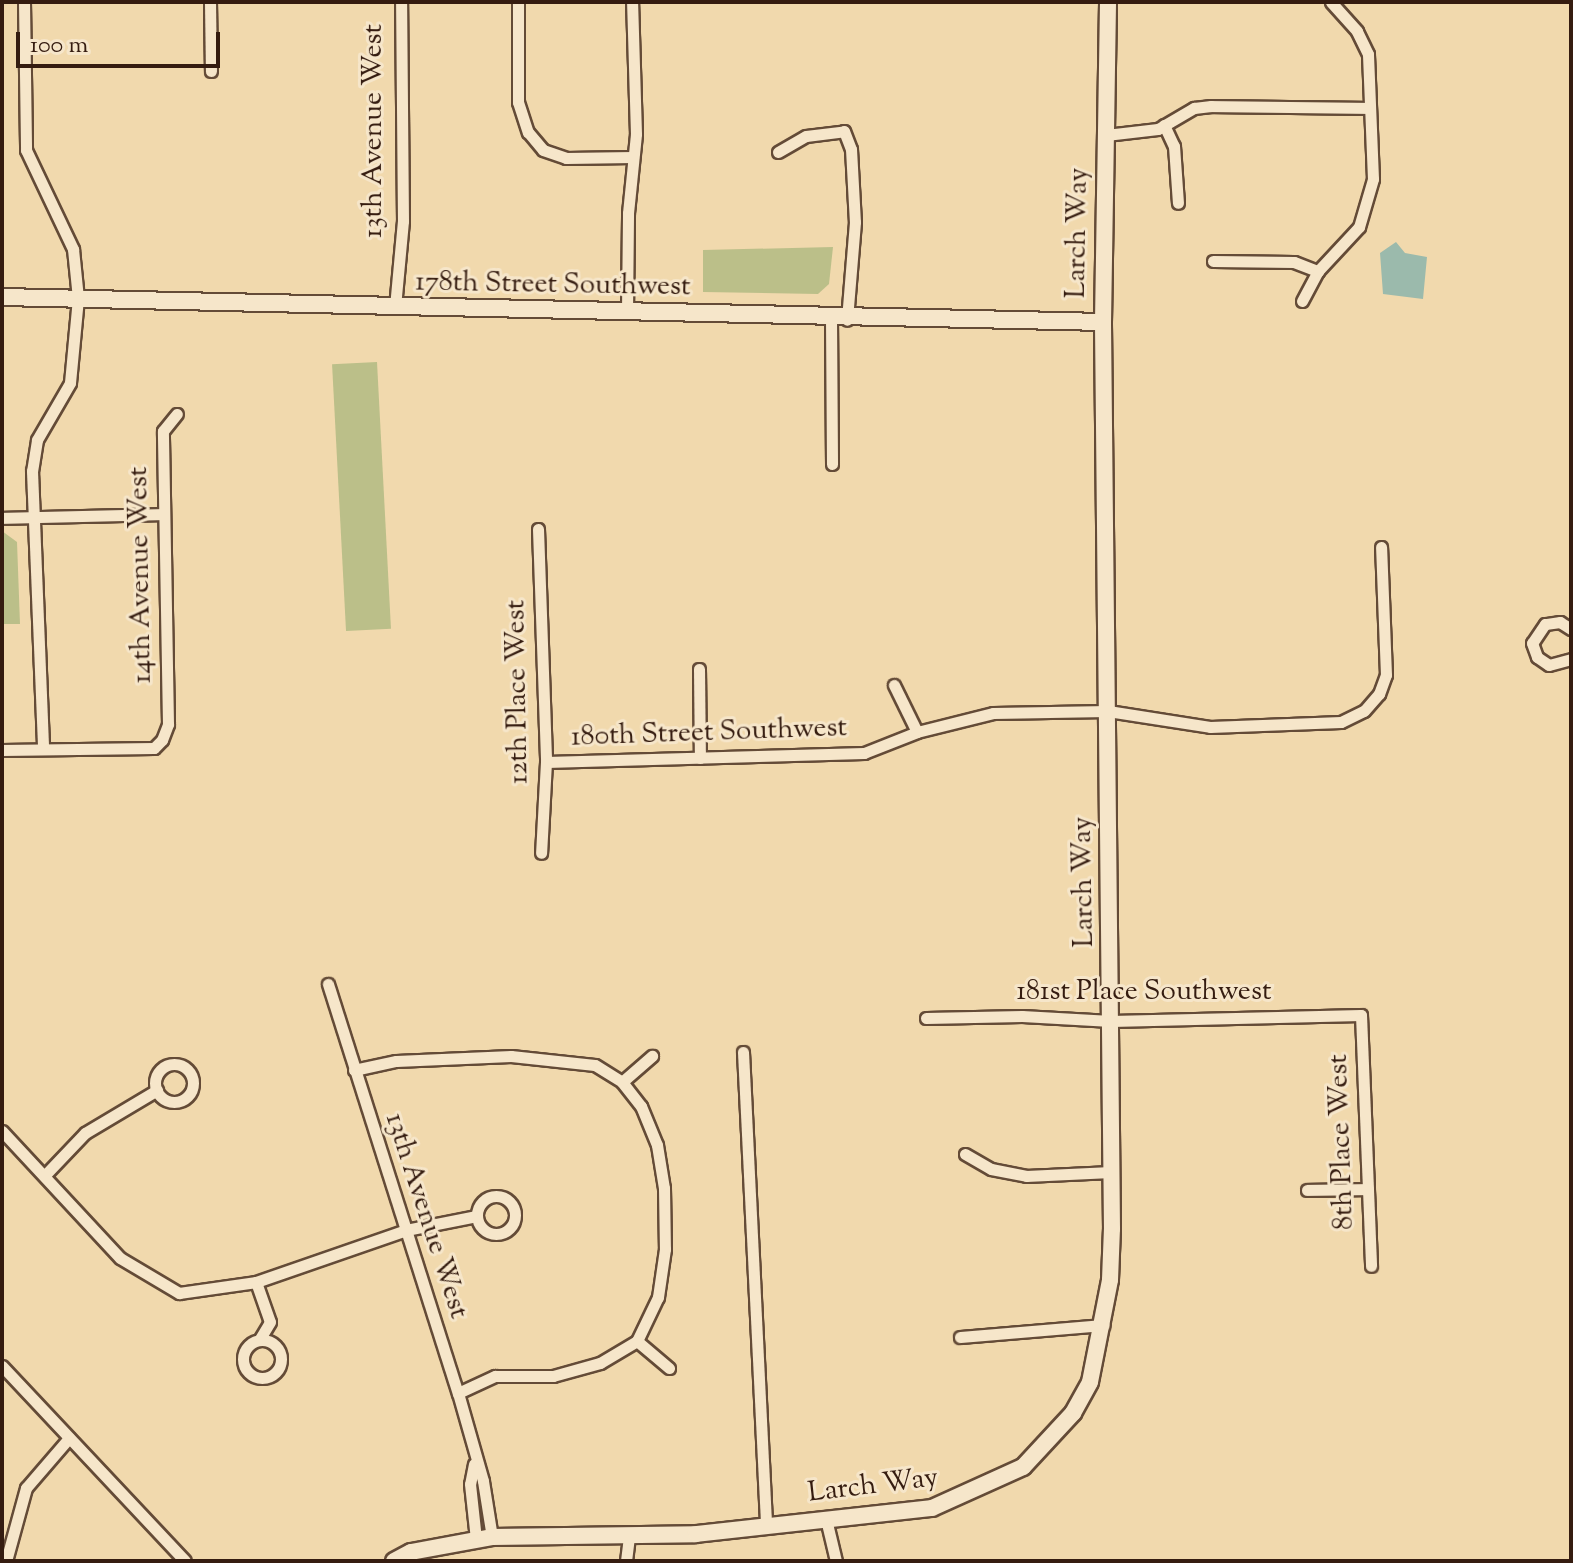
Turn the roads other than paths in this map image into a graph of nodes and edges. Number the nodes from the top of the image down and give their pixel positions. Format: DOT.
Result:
graph roads {
  1 [pos="24,2"];
  2 [pos="210,2"];
  3 [pos="401,2"];
  4 [pos="518,2"];
  5 [pos="632,2"];
  6 [pos="1108,2"];
  7 [pos="1331,2"];
  8 [pos="211,71"];
  9 [pos="1368,108"];
  10 [pos="1164,125"];
  11 [pos="1106,135"];
  12 [pos="778,152"];
  13 [pos="633,157"];
  14 [pos="1178,203"];
  15 [pos="1213,261"];
  16 [pos="1318,271"];
  17 [pos="2,297"];
  18 [pos="78,298"];
  19 [pos="1302,301"];
  20 [pos="395,307"];
  21 [pos="627,312"];
  22 [pos="839,319"];
  23 [pos="1103,322"];
  24 [pos="177,414"];
  25 [pos="832,464"];
  26 [pos="161,514"];
  27 [pos="2,518"];
  28 [pos="34,518"];
  29 [pos="538,529"];
  30 [pos="1381,547"];
  31 [pos="1570,625"];
  32 [pos="1571,659"];
  33 [pos="699,669"];
  34 [pos="894,685"];
  35 [pos="1108,711"];
  36 [pos="917,732"];
  37 [pos="43,748"];
  38 [pos="2,750"];
  39 [pos="700,758"];
  40 [pos="546,762"];
  41 [pos="541,853"];
  42 [pos="328,984"];
  43 [pos="1361,1015"];
  44 [pos="926,1018"];
  45 [pos="1111,1021"];
  46 [pos="743,1052"];
  47 [pos="652,1056"];
  48 [pos="354,1070"];
  49 [pos="622,1082"];
  50 [pos="157,1090"];
  51 [pos="2,1131"];
  52 [pos="965,1154"];
  53 [pos="1111,1172"];
  54 [pos="45,1175"];
  55 [pos="1368,1189"];
  56 [pos="1307,1190"];
  57 [pos="477,1216"];
  58 [pos="406,1230"];
  59 [pos="1371,1266"];
  60 [pos="256,1282"];
  61 [pos="1103,1325"];
  62 [pos="960,1337"];
  63 [pos="259,1340"];
  64 [pos="637,1341"];
  65 [pos="2,1366"];
  66 [pos="669,1368"];
  67 [pos="458,1393"];
  68 [pos="69,1438"];
  69 [pos="826,1519"];
  70 [pos="766,1525"];
  71 [pos="484,1538"];
  72 [pos="629,1538"];
  73 [pos="6,1561"];
  74 [pos="185,1561"];
  75 [pos="394,1561"];
  76 [pos="626,1561"];
  77 [pos="836,1561"];
  1 -- 18 [label="street"];
  2 -- 8 [label="street"];
  3 -- 20 [label="street, 13th Avenue West"];
  4 -- 13 [label="street"];
  5 -- 13 [label="street"];
  6 -- 11 [label="main road, Larch Way"];
  7 -- 9 [label="street"];
  9 -- 10 [label="street"];
  9 -- 16 [label="street"];
  10 -- 11 [label="street"];
  10 -- 14 [label="street"];
  11 -- 23 [label="main road, Larch Way"];
  12 -- 22 [label="street"];
  13 -- 21 [label="street"];
  15 -- 16 [label="street"];
  16 -- 19 [label="street"];
  17 -- 18 [label="main road, 178th Street Southwest"];
  18 -- 20 [label="main road, 178th Street Southwest"];
  18 -- 28 [label="street"];
  20 -- 21 [label="main road, 178th Street Southwest"];
  21 -- 22 [label="main road, 178th Street Southwest"];
  22 -- 23 [label="main road, 178th Street Southwest"];
  22 -- 25 [label="street"];
  23 -- 35 [label="main road, Larch Way"];
  24 -- 26 [label="street, 14th Avenue West"];
  26 -- 28 [label="street"];
  26 -- 37 [label="street, 14th Avenue West"];
  27 -- 28 [label="street"];
  28 -- 37 [label="street"];
  29 -- 40 [label="street, 12th Place West"];
  30 -- 35 [label="street, 180th Street Southwest"];
  31 -- 32 [label="street"];
  33 -- 39 [label="street"];
  34 -- 36 [label="street"];
  35 -- 36 [label="street, 180th Street Southwest"];
  35 -- 45 [label="main road, Larch Way"];
  36 -- 39 [label="street, 180th Street Southwest"];
  37 -- 38 [label="street"];
  39 -- 40 [label="street, 180th Street Southwest"];
  40 -- 41 [label="street, 12th Place West"];
  42 -- 48 [label="street, 13th Avenue West"];
  43 -- 45 [label="street, 181st Place Southwest"];
  43 -- 55 [label="street, 8th Place West"];
  44 -- 45 [label="street, 181st Place Southwest"];
  45 -- 53 [label="main road, Larch Way"];
  46 -- 70 [label="street"];
  47 -- 49 [label="street"];
  48 -- 49 [label="street"];
  48 -- 58 [label="street, 13th Avenue West"];
  49 -- 64 [label="street"];
  50 -- 54 [label="street"];
  51 -- 54 [label="street"];
  52 -- 53 [label="street"];
  53 -- 61 [label="main road, Larch Way"];
  54 -- 60 [label="street"];
  55 -- 56 [label="street"];
  55 -- 59 [label="street, 8th Place West"];
  57 -- 58 [label="street"];
  58 -- 60 [label="street"];
  58 -- 67 [label="street, 13th Avenue West"];
  60 -- 63 [label="street"];
  61 -- 62 [label="street"];
  61 -- 69 [label="main road, Larch Way"];
  64 -- 66 [label="street"];
  64 -- 67 [label="street"];
  65 -- 68 [label="street"];
  67 -- 71 [label="street, 13th Avenue West"];
  68 -- 73 [label="street"];
  68 -- 74 [label="street"];
  69 -- 70 [label="main road, Larch Way"];
  69 -- 77 [label="street"];
  70 -- 72 [label="main road, Larch Way"];
  71 -- 72 [label="main road, Larch Way"];
  71 -- 75 [label="main road, Larch Way"];
  72 -- 76 [label="street"];
}
